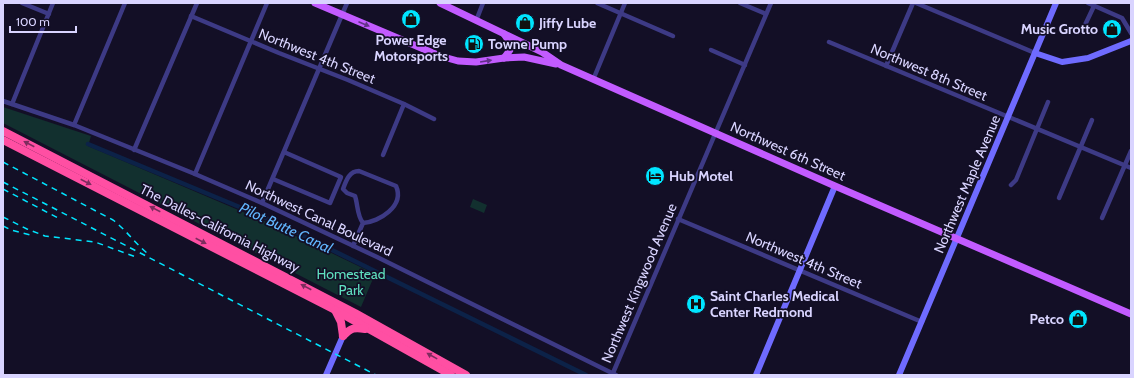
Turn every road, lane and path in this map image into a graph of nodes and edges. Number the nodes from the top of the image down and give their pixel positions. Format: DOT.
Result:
graph roads {
  1 [pos="22,3"];
  2 [pos="53,3"];
  3 [pos="125,3"];
  4 [pos="197,3"];
  5 [pos="268,3"];
  6 [pos="315,3"];
  7 [pos="347,3"];
  8 [pos="440,3"];
  9 [pos="483,3"];
  10 [pos="597,3"];
  11 [pos="625,3"];
  12 [pos="740,3"];
  13 [pos="771,3"];
  14 [pos="913,3"];
  15 [pos="916,3"];
  16 [pos="1056,3"];
  17 [pos="1088,3"];
  18 [pos="1094,6"];
  19 [pos="621,13"];
  20 [pos="49,14"];
  21 [pos="342,14"];
  22 [pos="766,14"];
  23 [pos="191,16"];
  24 [pos="476,21"];
  25 [pos="1085,25"];
  26 [pos="503,33"];
  27 [pos="1131,33"];
  28 [pos="673,36"];
  29 [pos="1131,41"];
  30 [pos="251,42"];
  31 [pos="829,42"];
  32 [pos="711,50"];
  33 [pos="1035,53"];
  34 [pos="504,58"];
  35 [pos="561,65"];
  36 [pos="745,65"];
  37 [pos="886,66"];
  38 [pos="319,68"];
  39 [pos="593,80"];
  40 [pos="3,101"];
  41 [pos="1048,102"];
  42 [pos="12,104"];
  43 [pos="404,104"];
  44 [pos="1008,117"];
  45 [pos="434,119"];
  46 [pos="1092,120"];
  47 [pos="74,125"];
  48 [pos="1037,129"];
  49 [pos="3,131"];
  50 [pos="716,134"];
  51 [pos="3,140"];
  52 [pos="1081,147"];
  53 [pos="134,150"];
  54 [pos="1131,151"];
  55 [pos="284,152"];
  56 [pos="383,154"];
  57 [pos="1125,165"];
  58 [pos="1131,168"];
  59 [pos="195,174"];
  60 [pos="273,179"];
  61 [pos="1011,184"];
  62 [pos="835,186"];
  63 [pos="1059,198"];
  64 [pos="262,203"];
  65 [pos="1102,218"];
  66 [pos="678,219"];
  67 [pos="363,223"];
  68 [pos="957,238"];
  69 [pos="354,246"];
  70 [pos="801,270"];
  71 [pos="335,310"];
  72 [pos="1131,314"];
  73 [pos="922,322"];
  74 [pos="372,330"];
  75 [pos="343,336"];
  76 [pos="615,374"];
  77 [pos="326,375"];
  78 [pos="451,375"];
  79 [pos="466,375"];
  80 [pos="756,375"];
  81 [pos="899,375"];
  1 -- 20 [label="street"];
  2 -- 20 [label="street"];
  3 -- 47 [label="street"];
  4 -- 23 [label="street"];
  5 -- 30 [label="street"];
  6 -- 21 [label="main road"];
  7 -- 21 [label="street"];
  8 -- 24 [label="main road, Northwest 6th Street"];
  9 -- 24 [label="street"];
  10 -- 19 [label="street"];
  11 -- 19 [label="street"];
  12 -- 22 [label="street"];
  13 -- 22 [label="street, Northwest Kingwood Avenue"];
  14 -- 37 [label="street"];
  15 -- 33 [label="street"];
  16 -- 33 [label="main road, Northwest Maple Avenue"];
  17 -- 18 [label="street"];
  18 -- 25 [label="street"];
  18 -- 27 [label="street"];
  19 -- 28 [label="street"];
  19 -- 39 [label="street"];
  20 -- 42 [label="street"];
  21 -- 34 [label="main road, one-way"];
  21 -- 38 [label="street"];
  22 -- 36 [label="street, Northwest Kingwood Avenue"];
  23 -- 30 [label="street, Northwest 4th Street"];
  23 -- 53 [label="street"];
  24 -- 26 [label="main road, Northwest 6th Street"];
  26 -- 34 [label="main road"];
  26 -- 35 [label="main road, Northwest 6th Street"];
  29 -- 33 [label="main road"];
  30 -- 38 [label="street, Northwest 4th Street"];
  30 -- 59 [label="street"];
  31 -- 37 [label="street, Northwest 8th Street"];
  32 -- 36 [label="street"];
  33 -- 44 [label="main road, Northwest Maple Avenue"];
  34 -- 35 [label="main road"];
  35 -- 39 [label="main road, Northwest 6th Street"];
  36 -- 50 [label="street, Northwest Kingwood Avenue"];
  37 -- 44 [label="street, Northwest 8th Street"];
  38 -- 43 [label="street, Northwest 4th Street"];
  38 -- 55 [label="street"];
  39 -- 50 [label="main road, Northwest 6th Street"];
  40 -- 42 [label="street, Northwest Canal Boulevard"];
  41 -- 48 [label="street"];
  42 -- 47 [label="street, Northwest Canal Boulevard"];
  43 -- 45 [label="street, Northwest 4th Street"];
  43 -- 56 [label="street"];
  44 -- 48 [label="street, Northwest 8th Street"];
  44 -- 68 [label="main road, Northwest Maple Avenue"];
  46 -- 52 [label="street"];
  47 -- 53 [label="street, Northwest Canal Boulevard"];
  48 -- 52 [label="street, Northwest 8th Street"];
  48 -- 61 [label="street"];
  79 -- 49 [label="highway, The Dalles-California Highway, one-way"];
  50 -- 62 [label="main road, Northwest 6th Street"];
  50 -- 66 [label="street, Northwest Kingwood Avenue"];
  51 -- 71 [label="highway, The Dalles-California Highway, one-way"];
  52 -- 57 [label="street, Northwest 8th Street"];
  52 -- 63 [label="street"];
  53 -- 59 [label="street, Northwest Canal Boulevard"];
  54 -- 57 [label="street"];
  55 -- 60 [label="street"];
  55 -- 60 [label="street"];
  57 -- 58 [label="street, Northwest 8th Street"];
  57 -- 65 [label="street"];
  59 -- 64 [label="street, Northwest Canal Boulevard"];
  60 -- 64 [label="street"];
  62 -- 68 [label="main road, Northwest 6th Street"];
  62 -- 70 [label="main road"];
  64 -- 69 [label="street, Northwest Canal Boulevard"];
  66 -- 70 [label="street, Northwest 4th Street"];
  66 -- 76 [label="street, Northwest Kingwood Avenue"];
  67 -- 67 [label="street"];
  67 -- 69 [label="street"];
  68 -- 72 [label="main road, Northwest 6th Street"];
  68 -- 73 [label="main road, Northwest Maple Avenue"];
  69 -- 76 [label="street, Northwest Canal Boulevard"];
  70 -- 73 [label="street, Northwest 4th Street"];
  70 -- 80 [label="main road"];
  71 -- 74 [label="highway, The Dalles-California Highway"];
  71 -- 75 [label="highway"];
  73 -- 81 [label="main road, Northwest Maple Avenue"];
  74 -- 75 [label="highway"];
  74 -- 78 [label="highway, The Dalles-California Highway"];
  75 -- 77 [label="main road"];
}
